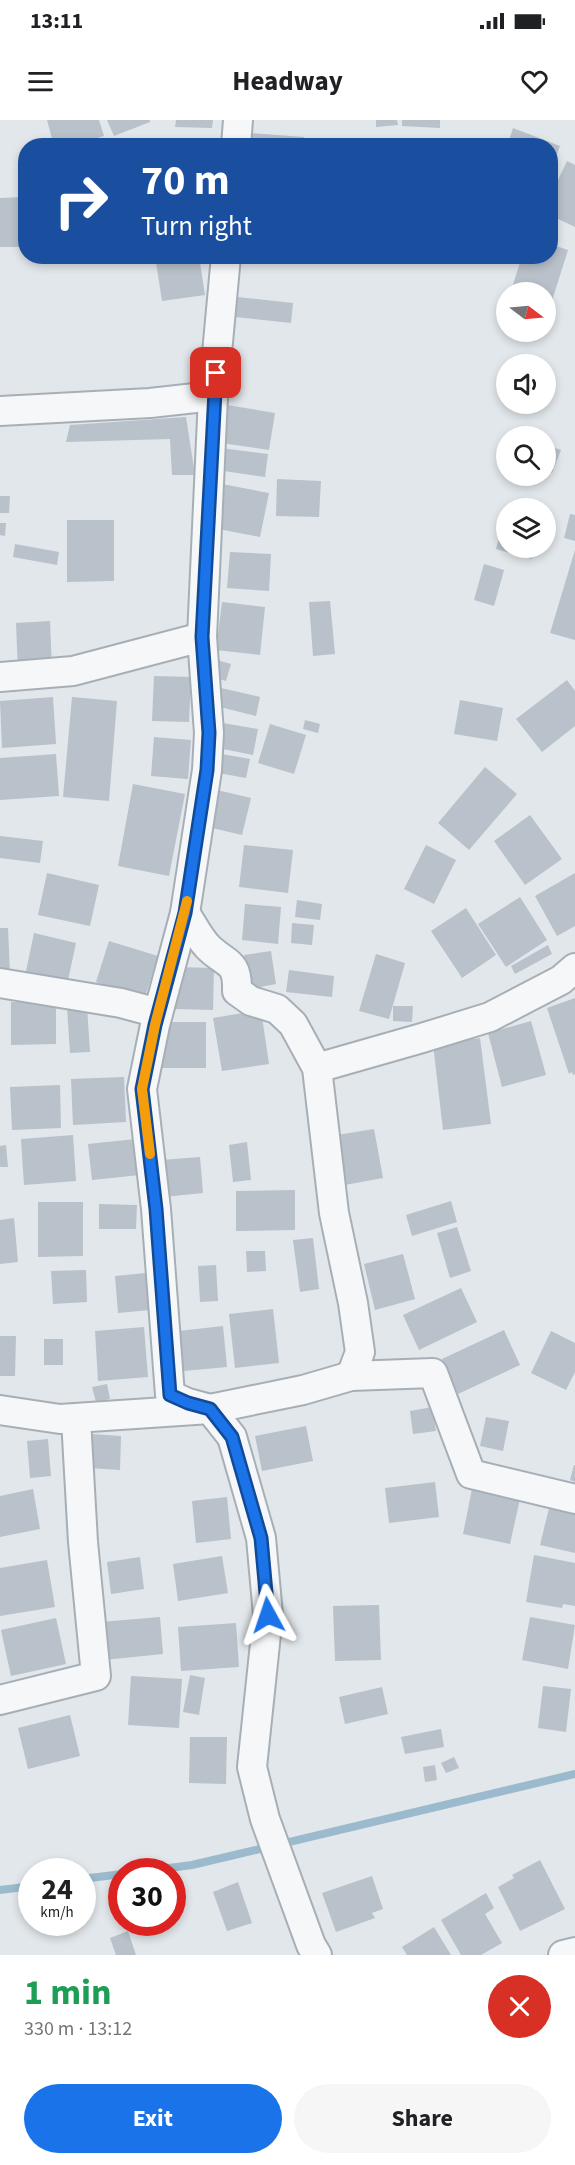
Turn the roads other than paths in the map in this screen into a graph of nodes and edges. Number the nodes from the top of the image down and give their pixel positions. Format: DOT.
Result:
graph roads {
  1 [pos="238,120"];
  2 [pos="237,138"];
  3 [pos="225,264"];
  4 [pos="213,396"];
  5 [pos="0,411"];
  6 [pos="202,637"];
  7 [pos="0,678"];
  8 [pos="185,913"];
  9 [pos="575,968"];
  10 [pos="0,983"];
  11 [pos="158,1013"];
  12 [pos="317,1068"];
  13 [pos="351,1376"];
  14 [pos="210,1409"];
  15 [pos="0,1410"];
  16 [pos="76,1419"];
  17 [pos="575,1498"];
  18 [pos="0,1700"];
  19 [pos="575,1952"];
  20 [pos="317,1955"];
  21 [pos="564,1955"];
  1 -- 2 [label="street"];
  3 -- 4 [label="street"];
  4 -- 5 [label="street"];
  4 -- 6 [label="street"];
  6 -- 7 [label="street"];
  6 -- 8 [label="street"];
  8 -- 11 [label="street"];
  8 -- 12 [label="street"];
  9 -- 12 [label="street"];
  10 -- 11 [label="street"];
  11 -- 14 [label="street"];
  12 -- 13 [label="street"];
  13 -- 14 [label="street"];
  13 -- 17 [label="street"];
  14 -- 16 [label="street"];
  14 -- 20 [label="street"];
  15 -- 16 [label="street"];
  16 -- 18 [label="street"];
  19 -- 21 [label="street"];
}
